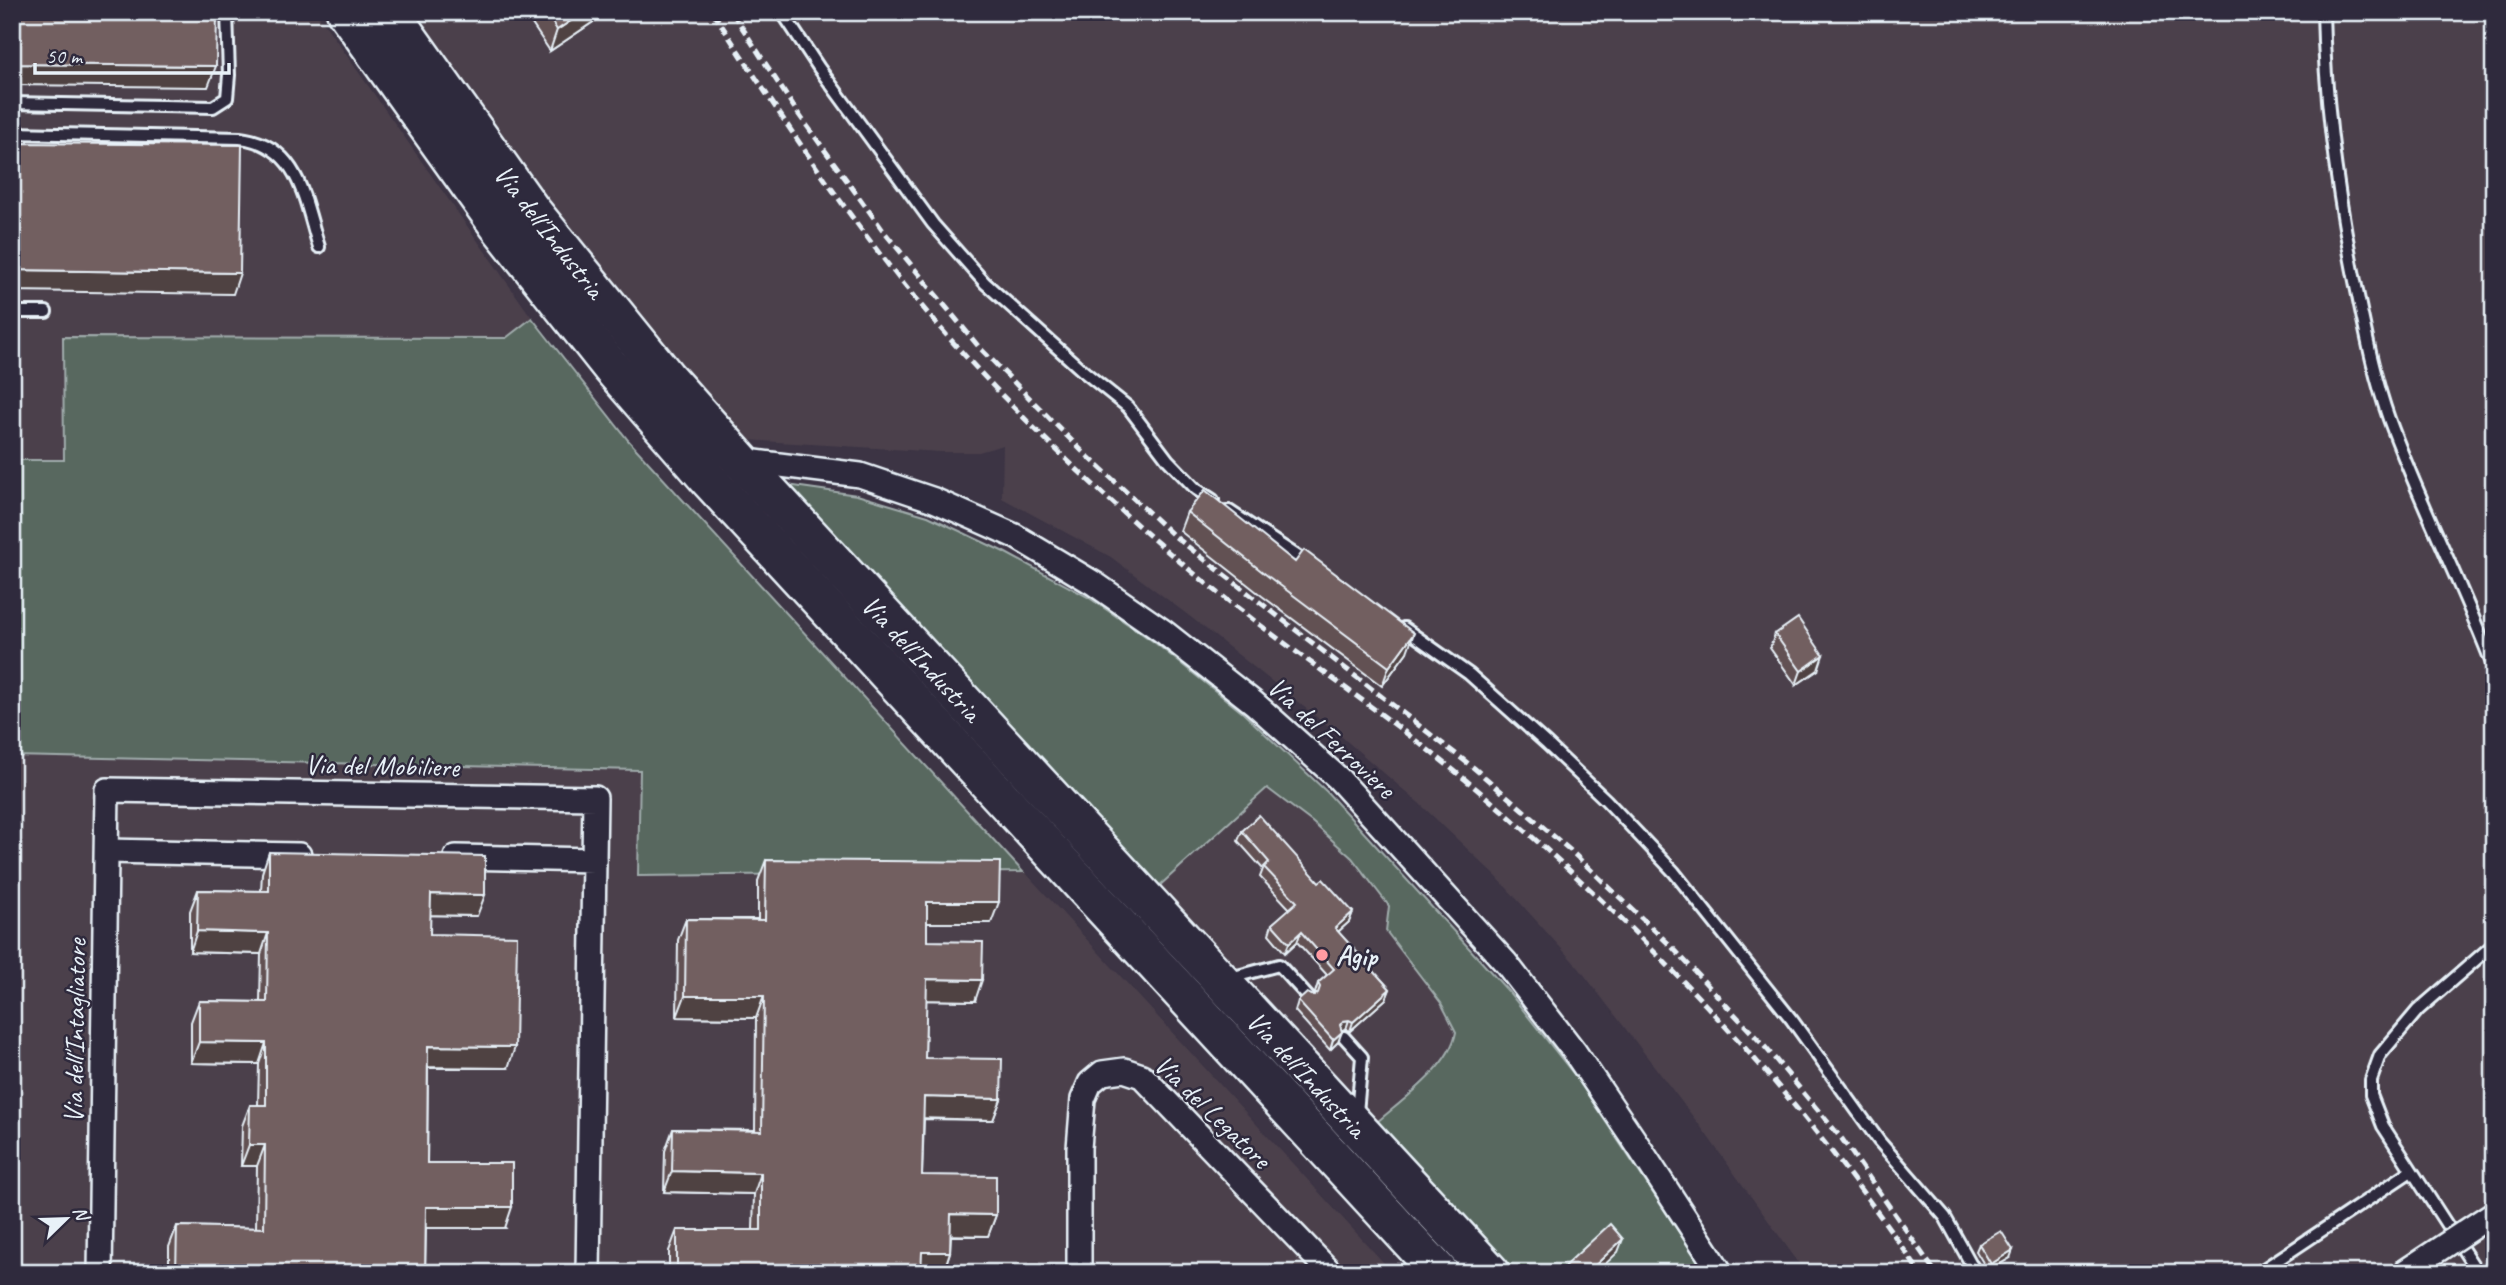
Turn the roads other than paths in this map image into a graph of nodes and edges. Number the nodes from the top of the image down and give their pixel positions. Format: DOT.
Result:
graph roads {
  1 [pos="227,12"];
  2 [pos="346,12"];
  3 [pos="390,12"];
  4 [pos="782,12"];
  5 [pos="2323,12"];
  6 [pos="12,103"];
  7 [pos="12,133"];
  8 [pos="319,247"];
  9 [pos="12,312"];
  10 [pos="46,312"];
  11 [pos="740,460"];
  12 [pos="1319,571"];
  13 [pos="1396,623"];
  14 [pos="2494,669"];
  15 [pos="107,790"];
  16 [pos="107,851"];
  17 [pos="315,855"];
  18 [pos="441,857"];
  19 [pos="594,860"];
  20 [pos="2494,944"];
  21 [pos="1220,980"];
  22 [pos="1309,998"];
  23 [pos="1344,1037"];
  24 [pos="1356,1127"];
  25 [pos="2412,1171"];
  26 [pos="2494,1213"];
  27 [pos="100,1273"];
  28 [pos="588,1273"];
  29 [pos="1079,1273"];
  30 [pos="1331,1273"];
  31 [pos="1440,1273"];
  32 [pos="1491,1273"];
  33 [pos="1721,1273"];
  34 [pos="1976,1273"];
  35 [pos="2258,1273"];
  36 [pos="2403,1273"];
  37 [pos="2478,1273"];
  1 -- 6 [label="lane"];
  2 -- 31 [label="main road, Via dell'Industria"];
  3 -- 11 [label="main road, Via dell'Industria"];
  4 -- 12 [label="lane"];
  5 -- 14 [label="lane"];
  7 -- 8 [label="lane"];
  9 -- 10 [label="lane"];
  11 -- 21 [label="main road, Via dell'Industria"];
  11 -- 33 [label="street, Via del Ferroviere"];
  13 -- 34 [label="lane"];
  15 -- 16 [label="street, Via dell'Intagliatore"];
  15 -- 19 [label="street, Via del Mobiliere"];
  16 -- 17 [label="street"];
  16 -- 27 [label="street, Via dell'Intagliatore"];
  18 -- 19 [label="street"];
  19 -- 28 [label="street, Via del Mobiliere"];
  20 -- 25 [label="lane"];
  21 -- 22 [label="lane"];
  21 -- 24 [label="main road, Via dell'Industria"];
  23 -- 24 [label="lane"];
  24 -- 32 [label="main road, Via dell'Industria"];
  25 -- 35 [label="lane"];
  25 -- 37 [label="lane"];
  26 -- 36 [label="street, bridge"];
  29 -- 30 [label="street, Via del Legatore"];
}
